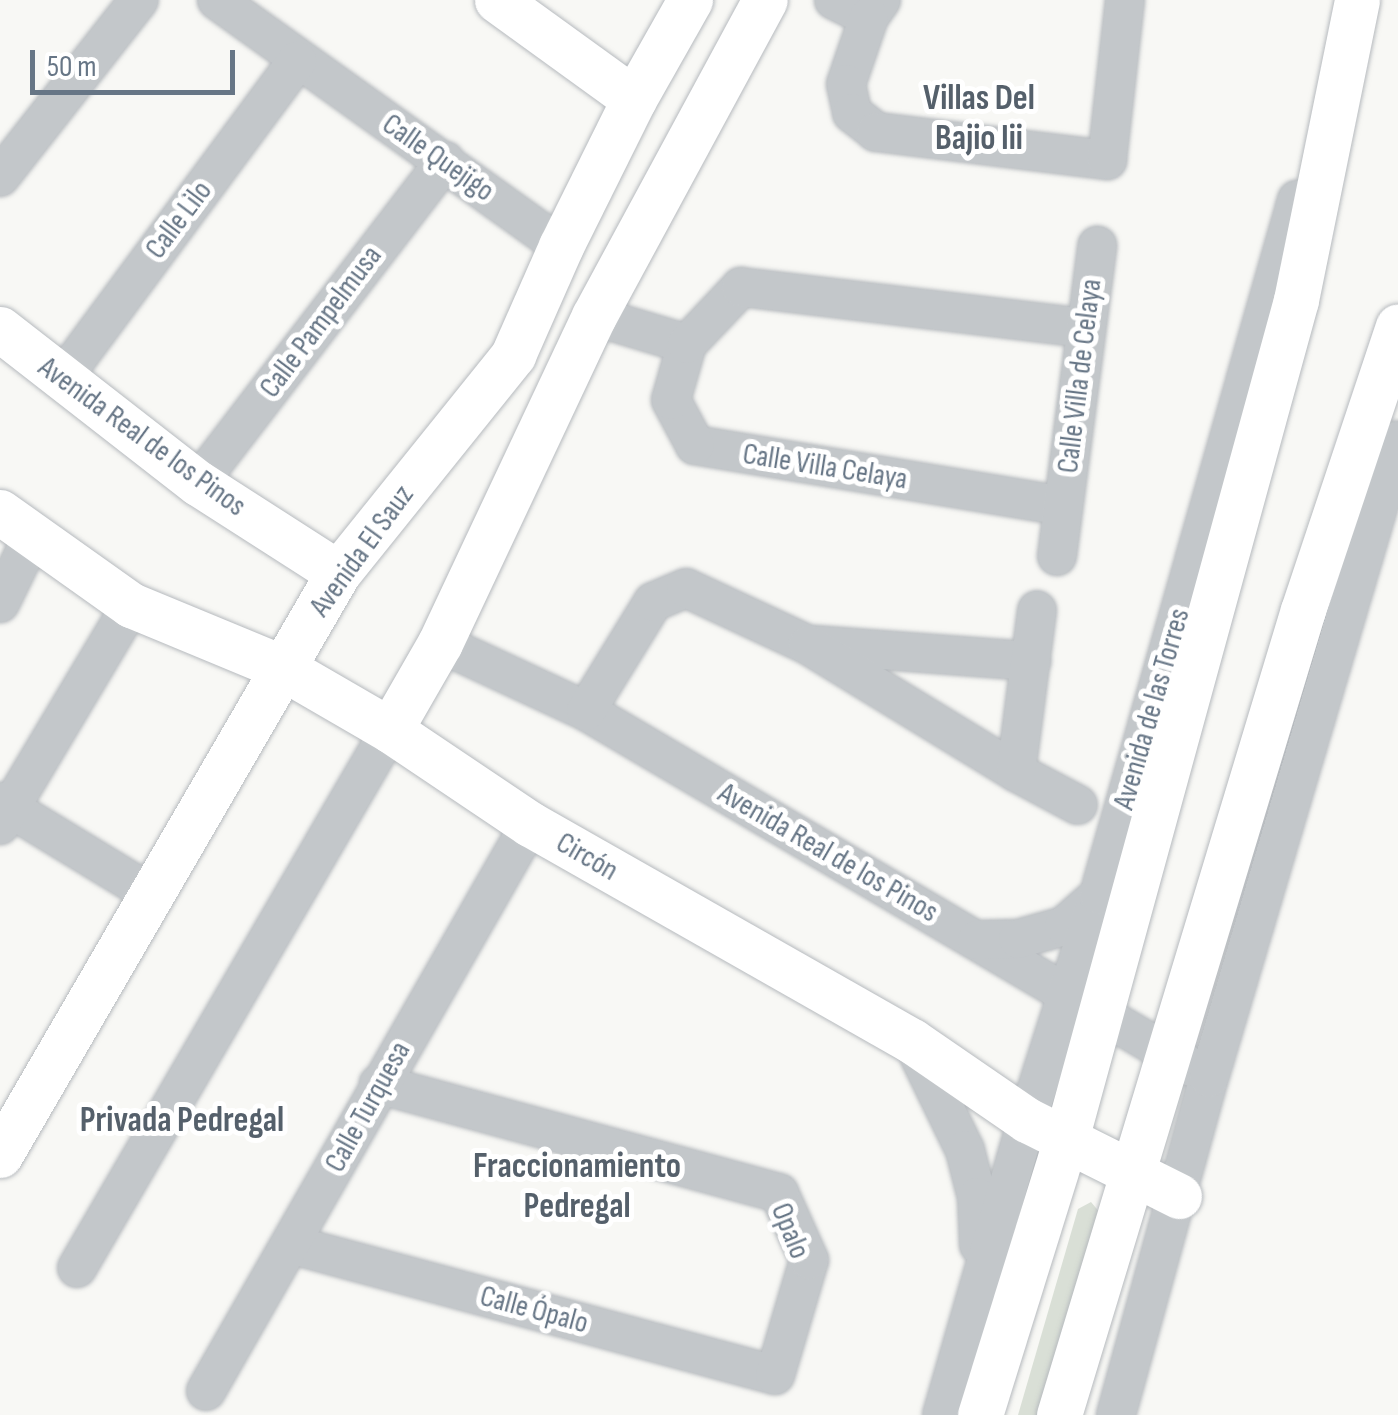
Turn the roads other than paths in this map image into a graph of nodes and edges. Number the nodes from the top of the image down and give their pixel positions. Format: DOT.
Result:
graph roads {
  1 [pos="139,0"];
  2 [pos="217,0"];
  3 [pos="497,0"];
  4 [pos="690,0"];
  5 [pos="765,0"];
  6 [pos="834,0"];
  7 [pos="1125,0"];
  8 [pos="1356,0"];
  9 [pos="875,8"];
  10 [pos="297,61"];
  11 [pos="634,99"];
  12 [pos="445,161"];
  13 [pos="0,177"];
  14 [pos="561,246"];
  15 [pos="1097,246"];
  16 [pos="594,316"];
  17 [pos="1398,326"];
  18 [pos="1086,328"];
  19 [pos="0,329"];
  20 [pos="687,344"];
  21 [pos="61,380"];
  22 [pos="1398,440"];
  23 [pos="198,483"];
  24 [pos="1063,506"];
  25 [pos="16,525"];
  26 [pos="1057,556"];
  27 [pos="338,573"];
  28 [pos="0,603"];
  29 [pos="131,605"];
  30 [pos="1037,610"];
  31 [pos="440,643"];
  32 [pos="808,645"];
  33 [pos="1030,661"];
  34 [pos="283,668"];
  35 [pos="586,711"];
  36 [pos="390,730"];
  37 [pos="1016,772"];
  38 [pos="1078,805"];
  39 [pos="3,812"];
  40 [pos="530,824"];
  41 [pos="153,895"];
  42 [pos="1099,895"];
  43 [pos="976,940"];
  44 [pos="1084,1006"];
  45 [pos="912,1042"];
  46 [pos="1167,1054"];
  47 [pos="1209,1078"];
  48 [pos="379,1084"];
  49 [pos="1046,1130"];
  50 [pos="0,1155"];
  51 [pos="1132,1172"];
  52 [pos="1179,1196"];
  53 [pos="293,1245"];
  54 [pos="77,1268"];
  55 [pos="981,1279"];
  56 [pos="775,1375"];
  57 [pos="206,1391"];
  58 [pos="942,1415"];
  59 [pos="980,1415"];
  60 [pos="1060,1415"];
  61 [pos="1116,1415"];
  1 -- 13 [label="street"];
  2 -- 10 [label="street, Calle Quejigo"];
  3 -- 11 [label="main road"];
  4 -- 11 [label="main road, Avenida El Sauz"];
  5 -- 16 [label="main road"];
  6 -- 9 [label="street"];
  7 -- 9 [label="street"];
  8 -- 42 [label="street, Avenida de las Torres"];
  8 -- 44 [label="main road, Avenida de las Torres"];
  10 -- 12 [label="street, Calle Quejigo"];
  10 -- 21 [label="street, Calle Lilo"];
  11 -- 14 [label="main road, Avenida El Sauz"];
  12 -- 14 [label="street, Calle Quejigo"];
  12 -- 23 [label="street, Calle Pampelmusa"];
  14 -- 27 [label="main road, Avenida El Sauz"];
  15 -- 18 [label="street, Calle Villa de Celaya"];
  16 -- 20 [label="street"];
  16 -- 31 [label="main road"];
  17 -- 46 [label="main road"];
  18 -- 20 [label="street, Calle Villa Celaya"];
  18 -- 24 [label="street, Calle Villa de Celaya"];
  19 -- 21 [label="main road, Avenida Real de los Pinos"];
  20 -- 24 [label="street, Calle Villa Celaya"];
  21 -- 23 [label="main road, Avenida Real de los Pinos"];
  22 -- 47 [label="street"];
  23 -- 27 [label="main road, Avenida Real de los Pinos"];
  24 -- 26 [label="street, Calle Villa de Celaya"];
  25 -- 28 [label="street"];
  25 -- 29 [label="main road, Circón"];
  27 -- 34 [label="main road, Avenida El Sauz"];
  29 -- 34 [label="main road, Circón"];
  29 -- 39 [label="street"];
  30 -- 33 [label="street"];
  31 -- 35 [label="street, Avenida Real de los Pinos"];
  31 -- 36 [label="main road"];
  32 -- 33 [label="street"];
  32 -- 35 [label="street"];
  32 -- 37 [label="street"];
  33 -- 37 [label="street"];
  34 -- 36 [label="main road, Circón"];
  34 -- 41 [label="main road, Avenida El Sauz"];
  35 -- 43 [label="street, Avenida Real de los Pinos"];
  36 -- 40 [label="main road, Circón"];
  36 -- 54 [label="street"];
  37 -- 38 [label="street"];
  39 -- 41 [label="street"];
  40 -- 45 [label="main road, Circón"];
  40 -- 48 [label="street, Calle Turquesa"];
  41 -- 50 [label="main road, Avenida El Sauz"];
  42 -- 43 [label="street"];
  42 -- 44 [label="street, Avenida de las Torres"];
  43 -- 44 [label="street, Avenida Real de los Pinos"];
  44 -- 46 [label="street, Avenida Real de los Pinos"];
  44 -- 49 [label="main road, Avenida de las Torres"];
  45 -- 49 [label="main road, Circón"];
  45 -- 55 [label="street"];
  46 -- 47 [label="street, Avenida Real de los Pinos"];
  46 -- 51 [label="main road"];
  47 -- 52 [label="street"];
  48 -- 53 [label="street, Calle Turquesa"];
  48 -- 56 [label="street, Opalo"];
  49 -- 51 [label="main road, Circón"];
  49 -- 55 [label="street, Avenida de las Torres"];
  49 -- 59 [label="main road, Avenida de las Torres"];
  51 -- 52 [label="main road, Circón"];
  51 -- 60 [label="main road"];
  52 -- 61 [label="street"];
  53 -- 56 [label="street, Calle Ópalo"];
  53 -- 57 [label="street, Calle Turquesa"];
  55 -- 58 [label="street, Avenida de las Torres"];
}
